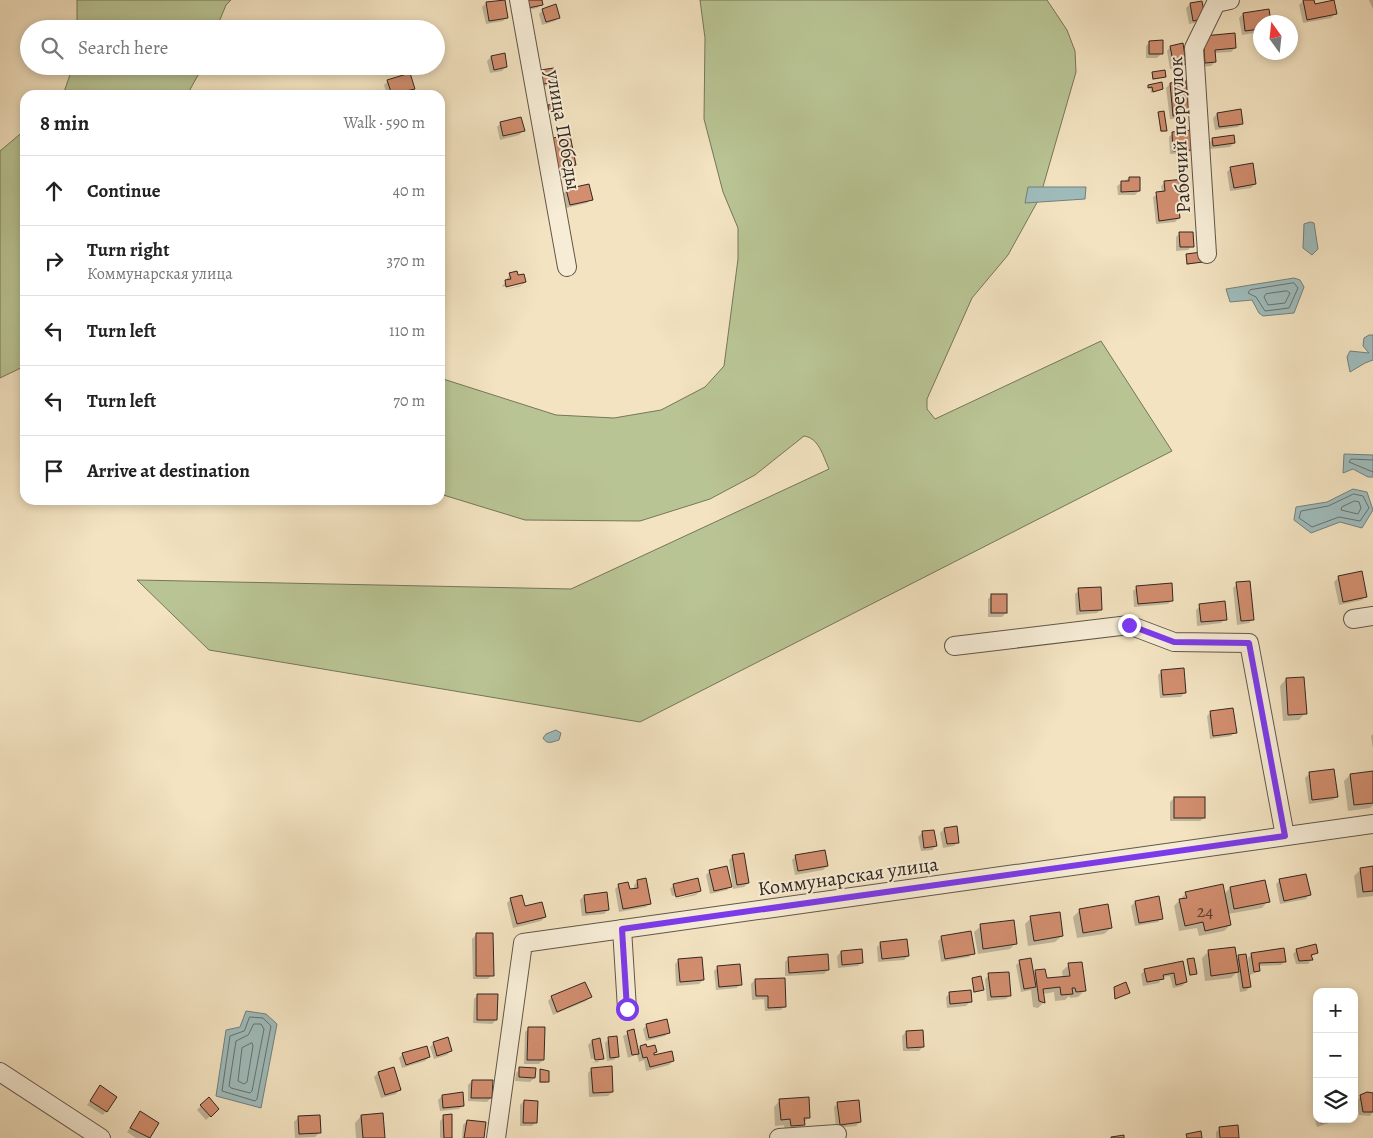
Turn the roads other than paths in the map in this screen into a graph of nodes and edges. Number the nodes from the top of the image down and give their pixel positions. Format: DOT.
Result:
graph roads {
  1 [pos="519,0"];
  2 [pos="1221,1"];
  3 [pos="1207,254"];
  4 [pos="567,267"];
  5 [pos="1373,616"];
  6 [pos="1353,619"];
  7 [pos="954,646"];
  8 [pos="1373,824"];
  9 [pos="1285,836"];
  10 [pos="622,929"];
  11 [pos="627,1009"];
  12 [pos="0,1072"];
  13 [pos="836,1134"];
  14 [pos="101,1138"];
  15 [pos="496,1138"];
  16 [pos="779,1138"];
  1 -- 4 [label="street, улица Победы"];
  2 -- 3 [label="street, Рабочий переулок"];
  5 -- 6 [label="street"];
  7 -- 9 [label="street"];
  8 -- 9 [label="street, Коммунарская улица"];
  9 -- 10 [label="street, Коммунарская улица"];
  10 -- 11 [label="street"];
  10 -- 15 [label="street, Коммунарская улица"];
  12 -- 14 [label="street"];
  13 -- 16 [label="street"];
}
